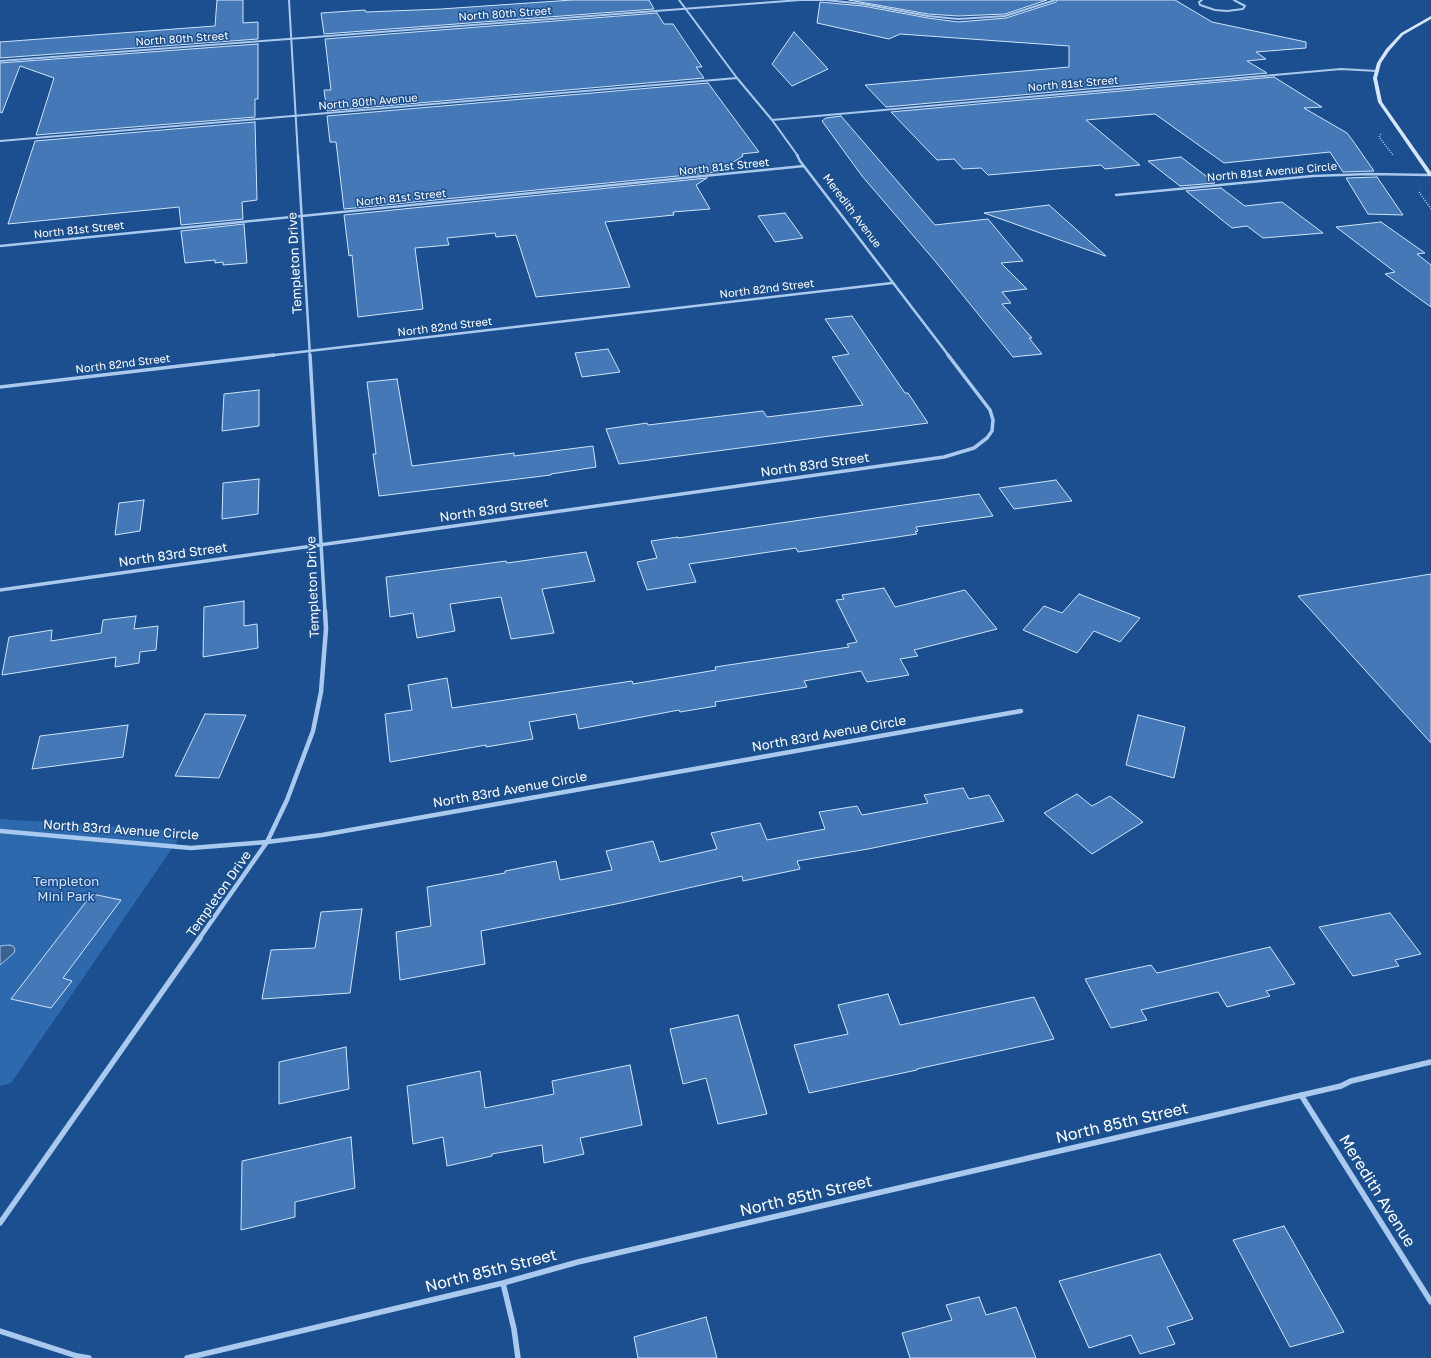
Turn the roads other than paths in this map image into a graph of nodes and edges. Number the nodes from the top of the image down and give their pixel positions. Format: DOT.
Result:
graph roads {
  1 [pos="289,0"];
  2 [pos="678,0"];
  3 [pos="1056,0"];
  4 [pos="1202,0"];
  5 [pos="1234,0"];
  6 [pos="851,1"];
  7 [pos="685,9"];
  8 [pos="1431,17"];
  9 [pos="291,38"];
  10 [pos="0,60"];
  11 [pos="1377,70"];
  12 [pos="737,78"];
  13 [pos="296,116"];
  14 [pos="772,120"];
  15 [pos="0,141"];
  16 [pos="804,166"];
  17 [pos="1431,175"];
  18 [pos="1116,195"];
  19 [pos="302,216"];
  20 [pos="0,246"];
  21 [pos="892,283"];
  22 [pos="310,351"];
  23 [pos="0,387"];
  24 [pos="987,438"];
  25 [pos="321,545"];
  26 [pos="0,590"];
  27 [pos="1021,711"];
  28 [pos="0,831"];
  29 [pos="267,842"];
  30 [pos="1431,1062"];
  31 [pos="1301,1095"];
  32 [pos="0,1223"];
  33 [pos="503,1283"];
  34 [pos="1431,1302"];
  35 [pos="0,1331"];
  36 [pos="89,1358"];
  37 [pos="187,1358"];
  38 [pos="518,1358"];
  1 -- 9 [label="street, Templeton Drive"];
  2 -- 7 [label="street, Meredith Avenue"];
  3 -- 6 [label="street, North 80th Street"];
  4 -- 5 [label="street"];
  6 -- 7 [label="street, North 80th Street"];
  7 -- 9 [label="street, North 80th Street"];
  7 -- 12 [label="street, Meredith Avenue"];
  8 -- 11 [label="street"];
  9 -- 10 [label="street, North 80th Street"];
  9 -- 13 [label="street, Templeton Drive"];
  11 -- 14 [label="street, North 81st Street"];
  11 -- 17 [label="street"];
  12 -- 13 [label="street, North 80th Avenue"];
  12 -- 14 [label="street, Meredith Avenue"];
  13 -- 15 [label="street, North 80th Avenue"];
  13 -- 19 [label="street, Templeton Drive"];
  14 -- 16 [label="street, Meredith Avenue"];
  16 -- 19 [label="street, North 81st Street"];
  16 -- 21 [label="street, Meredith Avenue"];
  17 -- 18 [label="street, North 81st Avenue Circle"];
  19 -- 20 [label="street, North 81st Street"];
  19 -- 22 [label="street, Templeton Drive"];
  21 -- 22 [label="street, North 82nd Street"];
  21 -- 24 [label="street, Meredith Avenue"];
  22 -- 23 [label="street, North 82nd Street"];
  22 -- 25 [label="street, Templeton Drive"];
  24 -- 25 [label="street, North 83rd Street"];
  25 -- 26 [label="street, North 83rd Street"];
  25 -- 29 [label="street, Templeton Drive"];
  27 -- 29 [label="street, North 83rd Avenue Circle"];
  28 -- 29 [label="street, North 83rd Avenue Circle"];
  29 -- 32 [label="street, Templeton Drive"];
  30 -- 31 [label="street, North 85th Street"];
  31 -- 33 [label="street, North 85th Street"];
  31 -- 34 [label="street, Meredith Avenue"];
  33 -- 37 [label="street, North 85th Street"];
  33 -- 38 [label="street"];
  35 -- 36 [label="street"];
}
